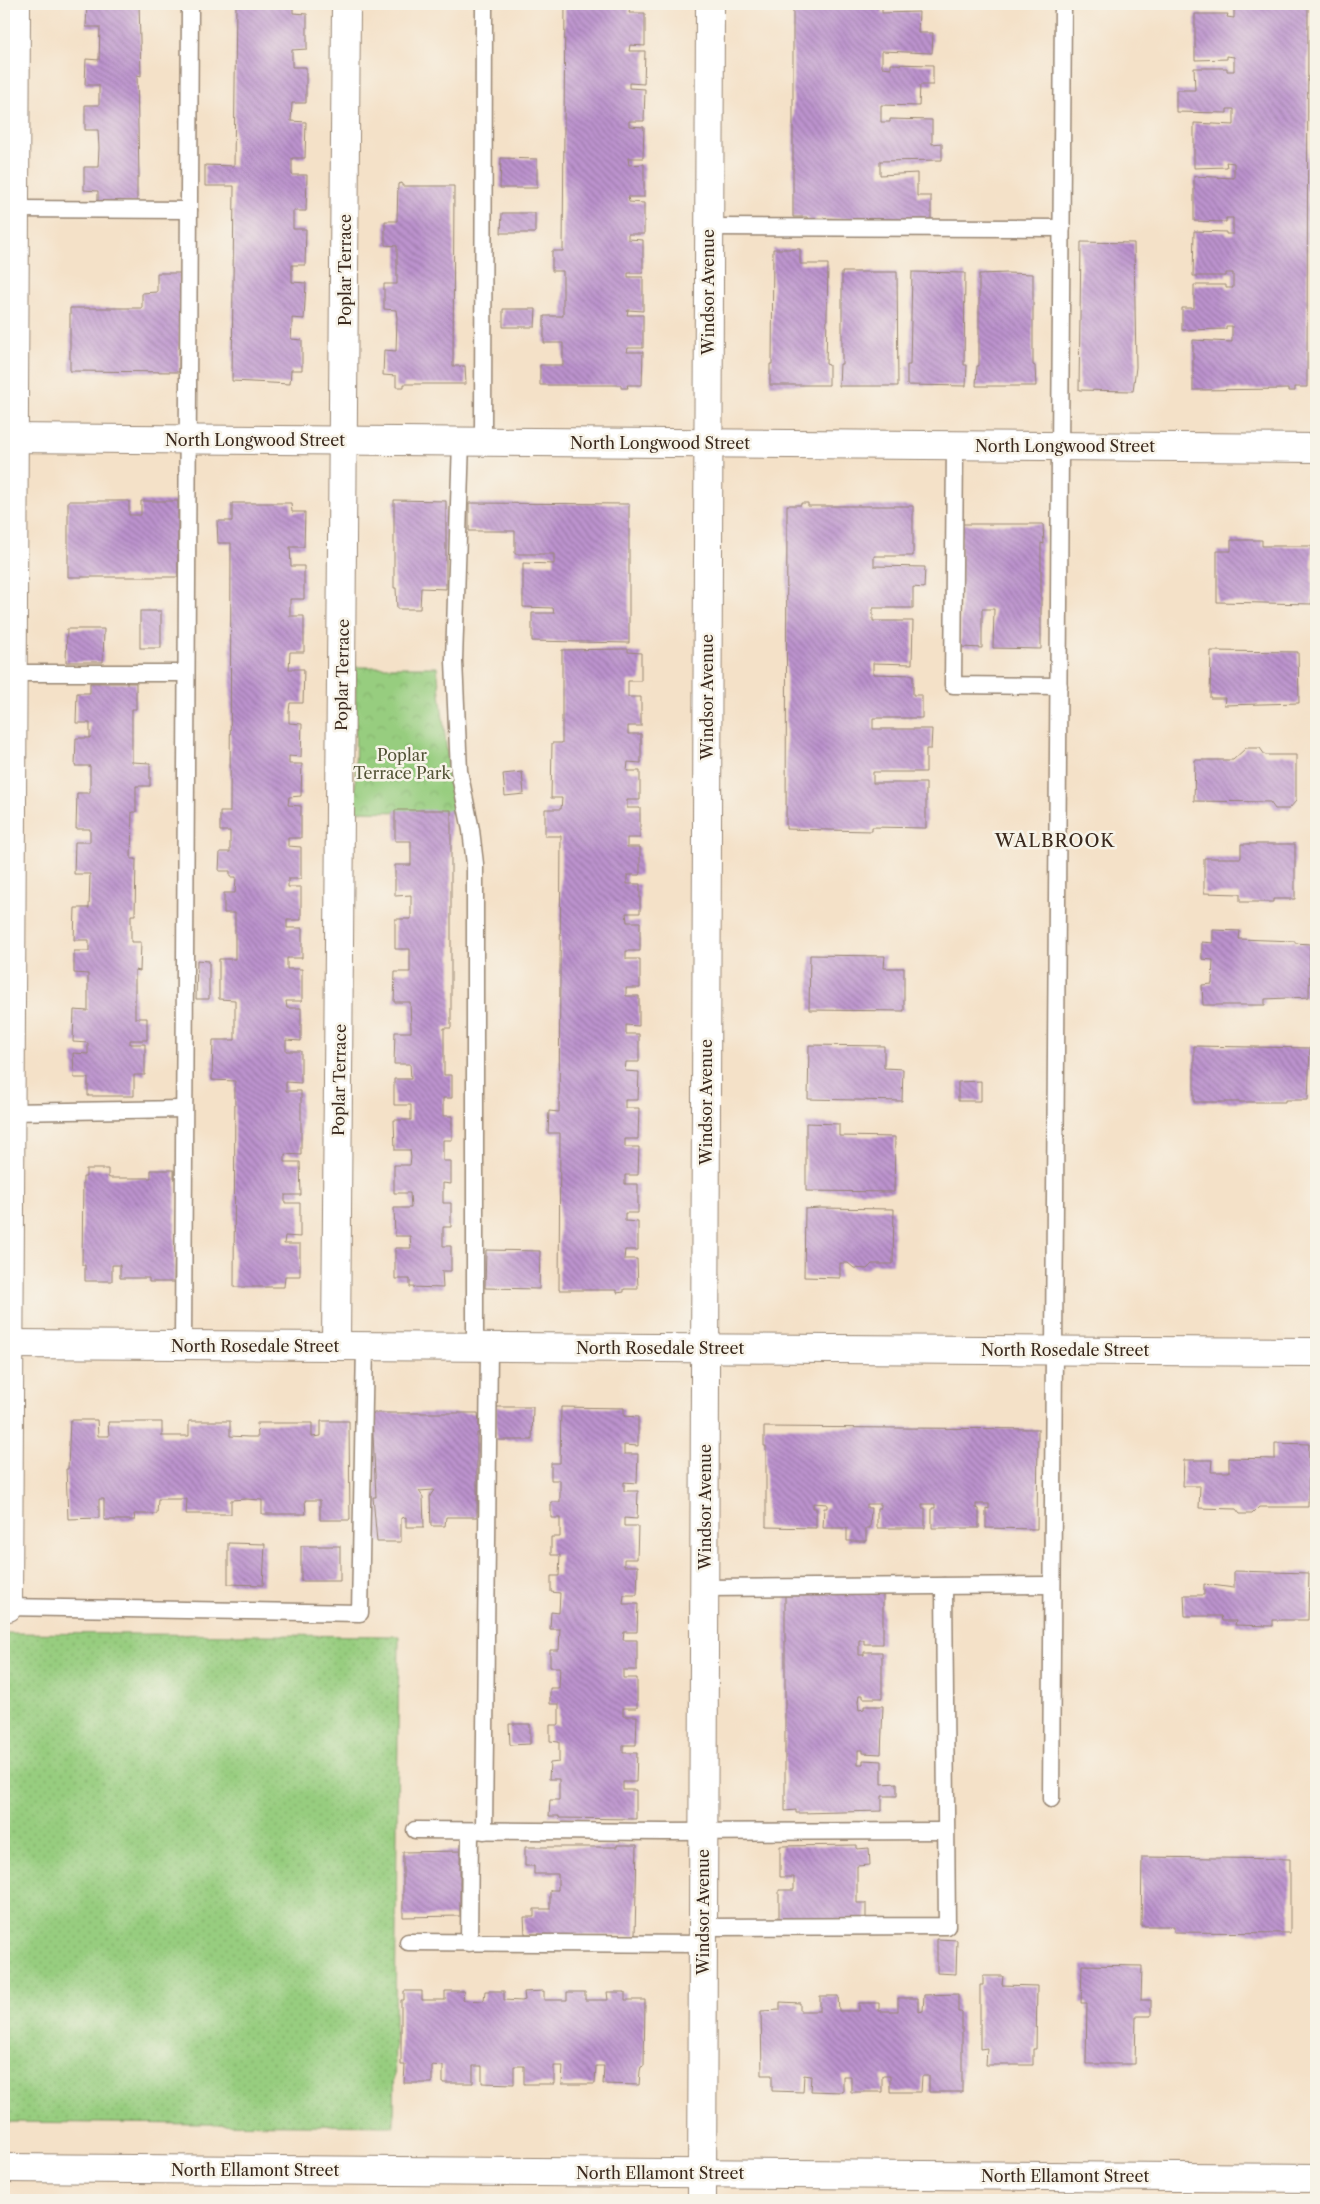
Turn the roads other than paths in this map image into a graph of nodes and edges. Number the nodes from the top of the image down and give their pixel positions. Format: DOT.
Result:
graph roads {
  1 [pos="16,4"];
  2 [pos="190,4"];
  3 [pos="346,4"];
  4 [pos="484,4"];
  5 [pos="710,4"];
  6 [pos="1063,4"];
  7 [pos="9,173"];
  8 [pos="14,209"];
  9 [pos="189,210"];
  10 [pos="708,227"];
  11 [pos="1062,228"];
  12 [pos="8,438"];
  13 [pos="187,440"];
  14 [pos="344,441"];
  15 [pos="472,442"];
  16 [pos="708,443"];
  17 [pos="955,445"];
  18 [pos="1061,446"];
  19 [pos="1316,448"];
  20 [pos="186,673"];
  21 [pos="1059,686"];
  22 [pos="9,689"];
  23 [pos="8,1099"];
  24 [pos="184,1109"];
  25 [pos="7,1344"];
  26 [pos="183,1345"];
  27 [pos="336,1346"];
  28 [pos="364,1346"];
  29 [pos="482,1347"];
  30 [pos="705,1349"];
  31 [pos="1054,1350"];
  32 [pos="1316,1352"];
  33 [pos="1052,1585"];
  34 [pos="944,1586"];
  35 [pos="704,1588"];
  36 [pos="6,1607"];
  37 [pos="1051,1798"];
  38 [pos="415,1830"];
  39 [pos="477,1831"];
  40 [pos="946,1831"];
  41 [pos="703,1832"];
  42 [pos="703,1936"];
  43 [pos="408,1942"];
  44 [pos="469,1943"];
  45 [pos="4,2168"];
  46 [pos="703,2173"];
  47 [pos="1316,2178"];
  48 [pos="702,2200"];
  1 -- 7 [label="street"];
  2 -- 9 [label="lane"];
  3 -- 14 [label="street, Poplar Terrace"];
  4 -- 15 [label="lane"];
  5 -- 10 [label="street, Windsor Avenue"];
  6 -- 11 [label="lane"];
  7 -- 8 [label="street"];
  8 -- 9 [label="lane"];
  8 -- 12 [label="street"];
  9 -- 13 [label="lane"];
  10 -- 11 [label="lane"];
  10 -- 16 [label="street, Windsor Avenue"];
  11 -- 18 [label="lane"];
  12 -- 13 [label="street, North Longwood Street"];
  12 -- 22 [label="street"];
  13 -- 14 [label="street, North Longwood Street"];
  13 -- 20 [label="lane"];
  14 -- 15 [label="street, North Longwood Street"];
  14 -- 27 [label="street, Poplar Terrace"];
  15 -- 16 [label="street, North Longwood Street"];
  15 -- 29 [label="lane"];
  16 -- 17 [label="street, North Longwood Street"];
  16 -- 30 [label="street, Windsor Avenue"];
  17 -- 18 [label="street, North Longwood Street"];
  17 -- 21 [label="lane"];
  18 -- 19 [label="street, North Longwood Street"];
  18 -- 21 [label="lane"];
  20 -- 22 [label="lane"];
  20 -- 24 [label="lane"];
  21 -- 31 [label="lane"];
  22 -- 23 [label="street"];
  23 -- 24 [label="lane"];
  23 -- 25 [label="street"];
  24 -- 26 [label="lane"];
  25 -- 26 [label="street, North Rosedale Street"];
  25 -- 36 [label="street"];
  26 -- 27 [label="street, North Rosedale Street"];
  27 -- 28 [label="street, North Rosedale Street"];
  28 -- 29 [label="street, North Rosedale Street"];
  28 -- 36 [label="lane"];
  29 -- 30 [label="street, North Rosedale Street"];
  29 -- 39 [label="lane"];
  30 -- 31 [label="street, North Rosedale Street"];
  30 -- 35 [label="street, Windsor Avenue"];
  31 -- 32 [label="street, North Rosedale Street"];
  31 -- 33 [label="lane"];
  33 -- 34 [label="lane"];
  33 -- 37 [label="lane"];
  34 -- 35 [label="lane"];
  34 -- 40 [label="lane"];
  35 -- 41 [label="street, Windsor Avenue"];
  38 -- 39 [label="lane"];
  39 -- 41 [label="lane"];
  39 -- 44 [label="lane"];
  40 -- 41 [label="lane"];
  40 -- 42 [label="lane"];
  41 -- 42 [label="street, Windsor Avenue"];
  42 -- 44 [label="lane"];
  42 -- 46 [label="street, Windsor Avenue"];
  43 -- 44 [label="lane"];
  45 -- 46 [label="street, North Ellamont Street"];
  46 -- 47 [label="street, North Ellamont Street"];
  46 -- 48 [label="street, Windsor Avenue"];
}
